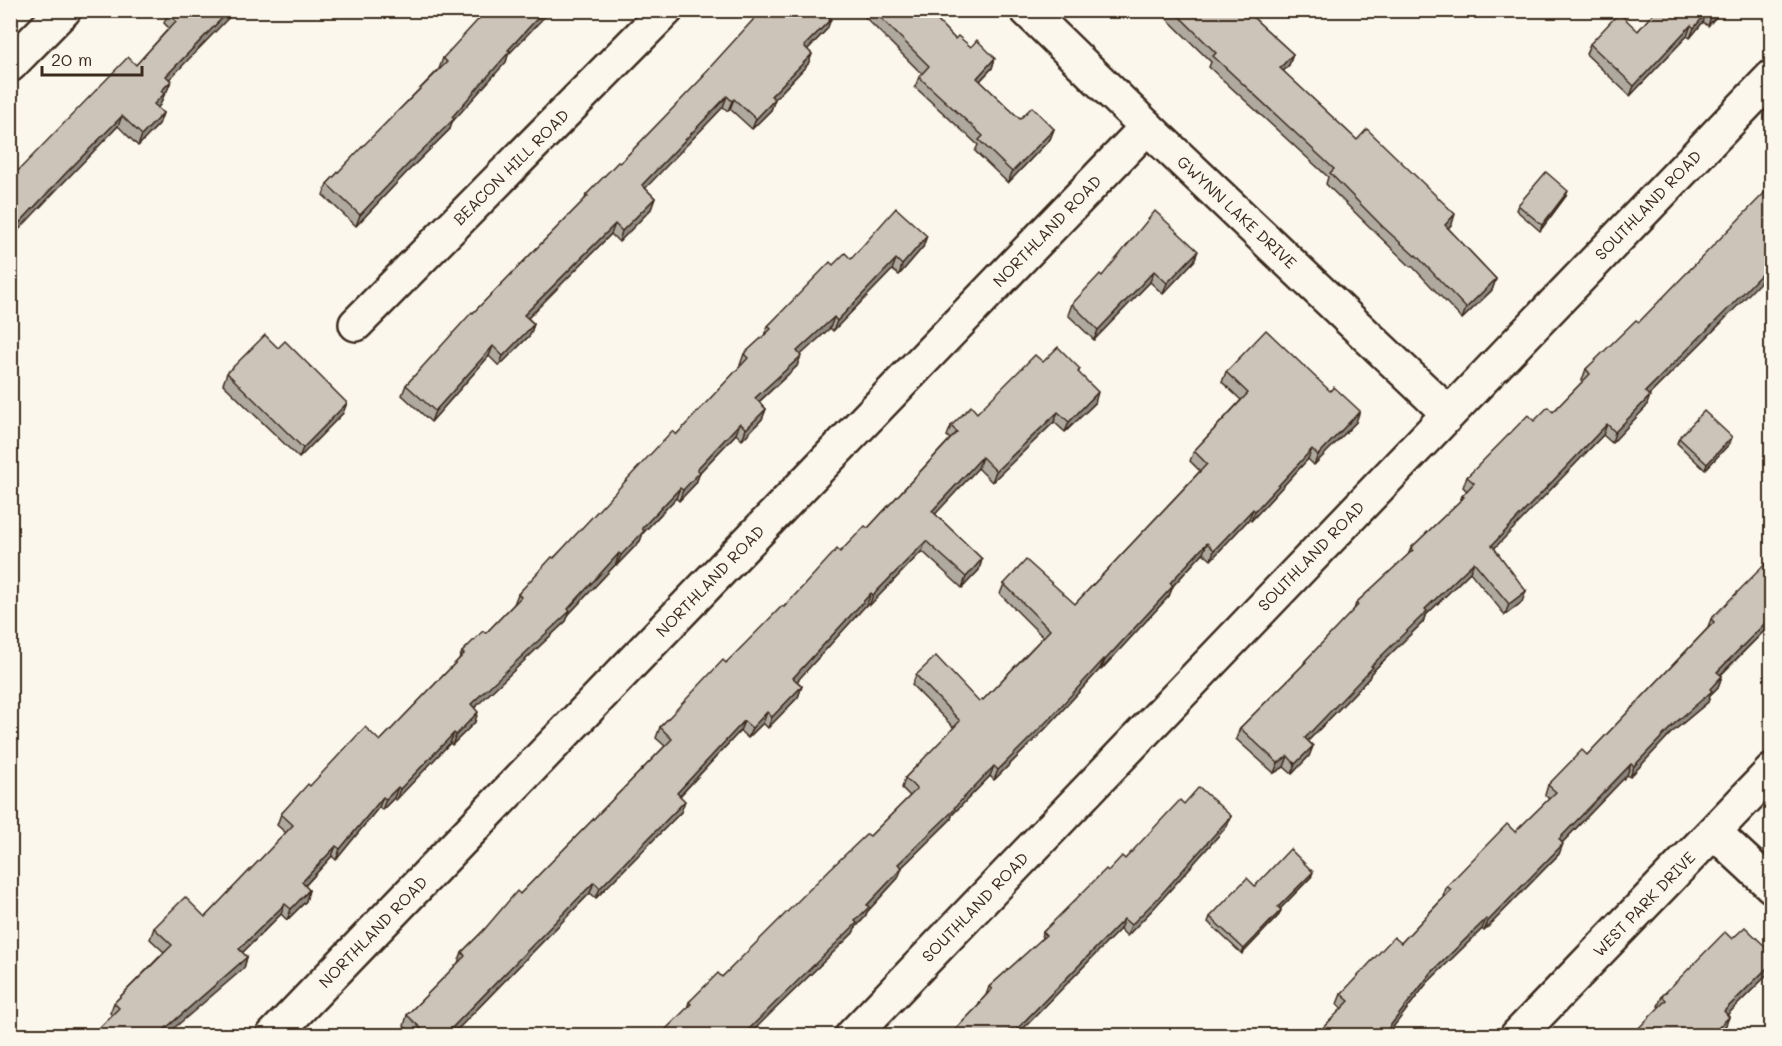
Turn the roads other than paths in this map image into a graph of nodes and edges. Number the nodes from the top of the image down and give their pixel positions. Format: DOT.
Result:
graph roads {
  1 [pos="63,10"];
  2 [pos="666,10"];
  3 [pos="1027,10"];
  4 [pos="10,65"];
  5 [pos="1772,77"];
  6 [pos="1147,127"];
  7 [pos="356,324"];
  8 [pos="1448,412"];
  9 [pos="1772,771"];
  10 [pos="1714,832"];
  11 [pos="1772,886"];
  12 [pos="273,1035"];
  13 [pos="852,1035"];
  14 [pos="1517,1035"];
  1 -- 4 [label="street"];
  2 -- 7 [label="street, BEACON HILL ROAD"];
  3 -- 6 [label="street, GWYNN LAKE DRIVE"];
  5 -- 8 [label="street, SOUTHLAND ROAD"];
  6 -- 8 [label="street, GWYNN LAKE DRIVE"];
  6 -- 12 [label="street, NORTHLAND ROAD"];
  8 -- 13 [label="street, SOUTHLAND ROAD"];
  9 -- 10 [label="street, WEST PARK DRIVE"];
  10 -- 11 [label="street"];
  10 -- 14 [label="street, WEST PARK DRIVE"];
}
